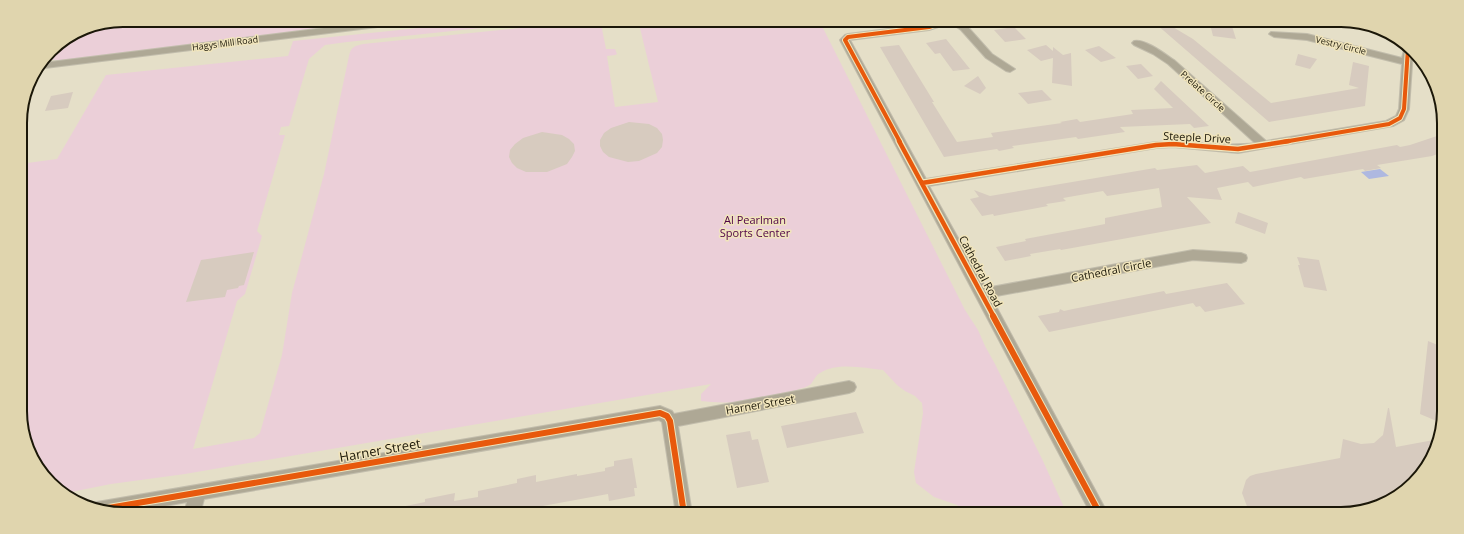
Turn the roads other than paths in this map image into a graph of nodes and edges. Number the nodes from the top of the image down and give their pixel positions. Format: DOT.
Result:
graph roads {
  1 [pos="354,27"];
  2 [pos="929,27"];
  3 [pos="963,27"];
  4 [pos="1274,34"];
  5 [pos="1137,43"];
  6 [pos="1408,54"];
  7 [pos="1407,62"];
  8 [pos="47,65"];
  9 [pos="1010,69"];
  10 [pos="1264,145"];
  11 [pos="922,183"];
  12 [pos="1241,258"];
  13 [pos="982,294"];
  14 [pos="850,387"];
  15 [pos="669,418"];
  16 [pos="198,492"];
  17 [pos="117,507"];
  18 [pos="194,507"];
  19 [pos="683,507"];
  20 [pos="1096,507"];
  1 -- 8 [label="street, Hagys Mill Road"];
  2 -- 11 [label="street, Cathedral Road"];
  3 -- 9 [label="street"];
  4 -- 7 [label="street, Vestry Circle"];
  5 -- 10 [label="street, Prelate Circle"];
  6 -- 7 [label="street, Steeple Drive"];
  7 -- 10 [label="street, Steeple Drive"];
  10 -- 11 [label="street, Steeple Drive"];
  11 -- 13 [label="street, Cathedral Road"];
  12 -- 13 [label="street, Cathedral Circle"];
  13 -- 20 [label="street, Cathedral Road"];
  14 -- 15 [label="street, Harner Street"];
  15 -- 16 [label="street, Harner Street"];
  15 -- 19 [label="street"];
  16 -- 17 [label="street, Harner Street"];
  16 -- 18 [label="street"];
}
